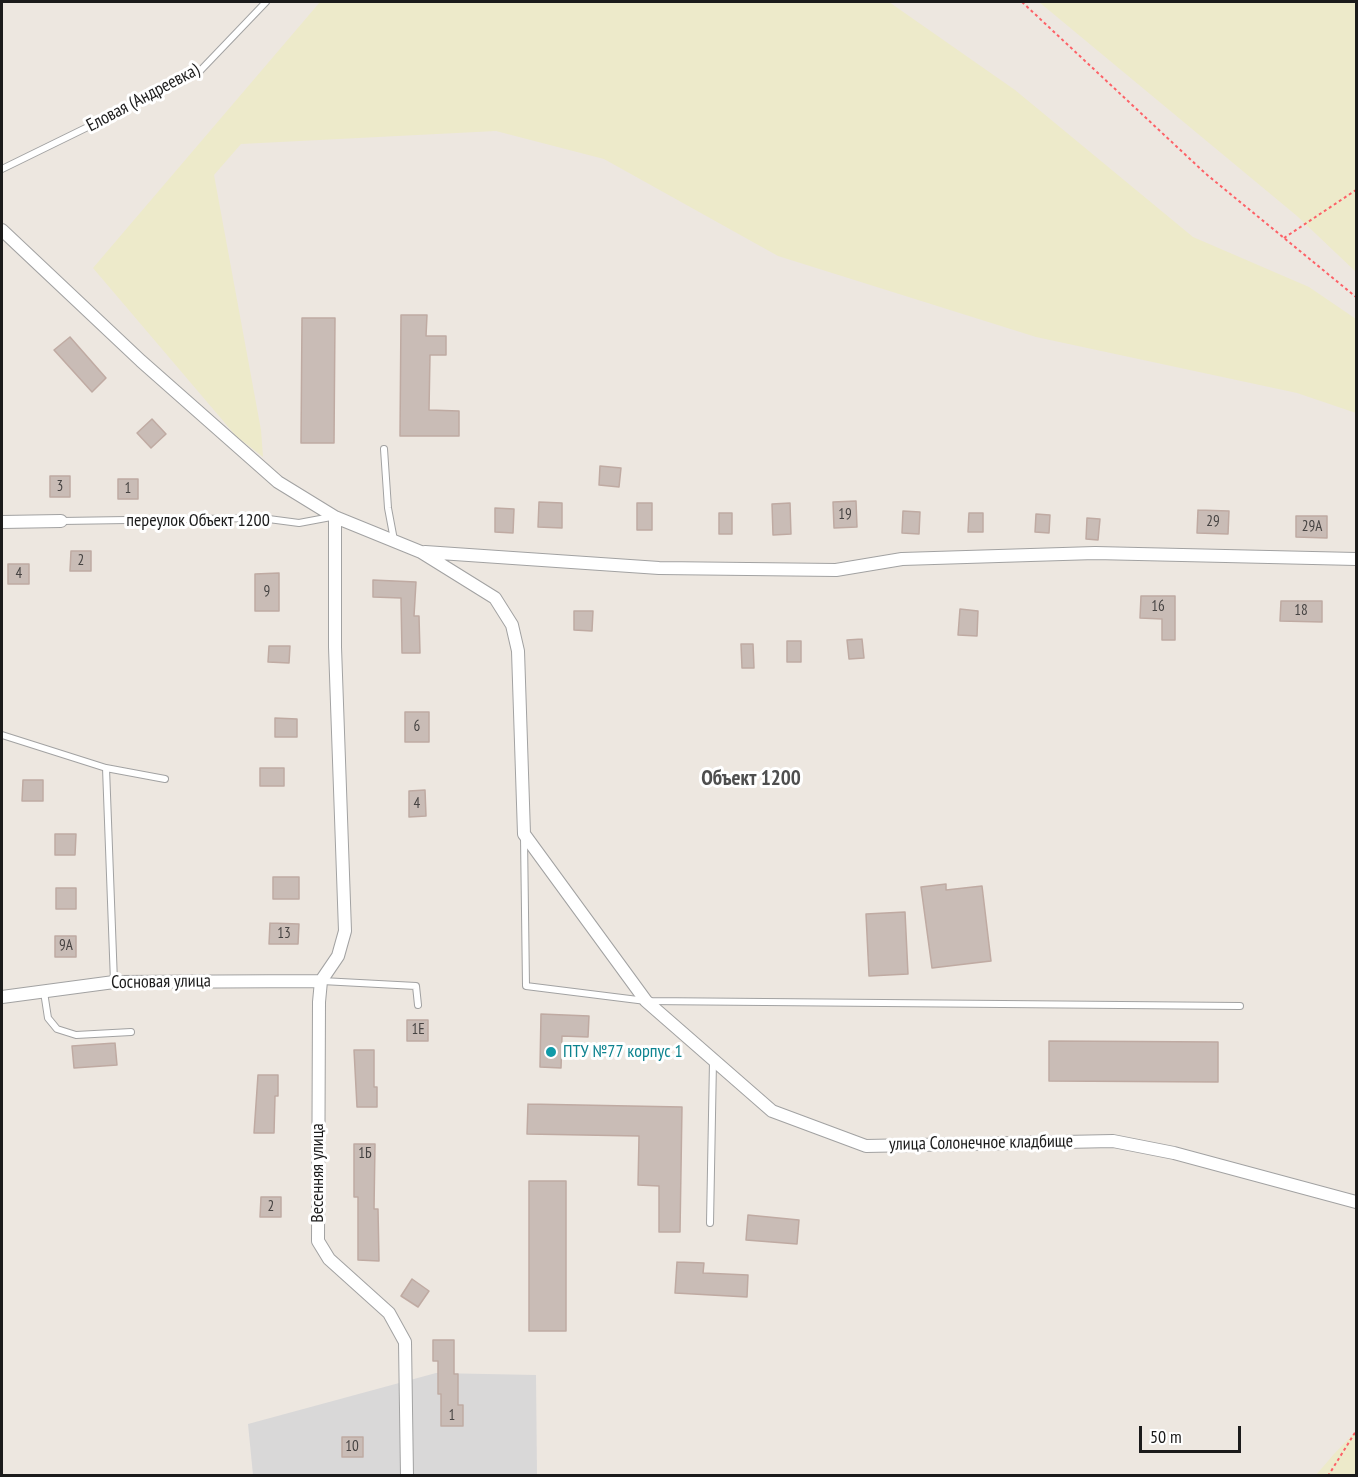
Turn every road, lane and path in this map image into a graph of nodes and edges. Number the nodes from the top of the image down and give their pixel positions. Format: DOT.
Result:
graph roads {
  1 [pos="266,2"];
  2 [pos="1022,2"];
  3 [pos="2,169"];
  4 [pos="1356,190"];
  5 [pos="2,230"];
  6 [pos="1284,238"];
  7 [pos="1356,297"];
  8 [pos="384,449"];
  9 [pos="335,517"];
  10 [pos="60,521"];
  11 [pos="2,522"];
  12 [pos="394,541"];
  13 [pos="421,552"];
  14 [pos="1356,559"];
  15 [pos="2,735"];
  16 [pos="106,768"];
  17 [pos="165,779"];
  18 [pos="524,834"];
  19 [pos="321,981"];
  20 [pos="114,982"];
  21 [pos="44,991"];
  22 [pos="2,997"];
  23 [pos="646,1001"];
  24 [pos="418,1005"];
  25 [pos="1240,1006"];
  26 [pos="131,1032"];
  27 [pos="712,1061"];
  28 [pos="1356,1202"];
  29 [pos="710,1223"];
  30 [pos="1356,1431"];
  31 [pos="407,1476"];
  32 [pos="1328,1476"];
  1 -- 3 [label="lane, Еловая (Андреевка)"];
  2 -- 6 [label="path"];
  4 -- 6 [label="path"];
  5 -- 9 [label="street"];
  6 -- 7 [label="path"];
  8 -- 12 [label="lane"];
  9 -- 10 [label="lane, переулок Объект 1200"];
  9 -- 12 [label="street"];
  9 -- 19 [label="street"];
  10 -- 11 [label="street"];
  12 -- 13 [label="street"];
  13 -- 14 [label="street"];
  13 -- 18 [label="street"];
  15 -- 16 [label="lane"];
  16 -- 17 [label="lane"];
  16 -- 20 [label="lane"];
  18 -- 23 [label="street, улица Солонечное кладбище"];
  18 -- 23 [label="lane"];
  19 -- 20 [label="street, Сосновая улица"];
  19 -- 24 [label="lane"];
  19 -- 31 [label="street, Весенняя улица"];
  20 -- 21 [label="street, Сосновая улица"];
  21 -- 22 [label="street, Сосновая улица"];
  21 -- 26 [label="lane"];
  23 -- 25 [label="lane"];
  23 -- 27 [label="street, улица Солонечное кладбище"];
  27 -- 28 [label="street, улица Солонечное кладбище"];
  27 -- 29 [label="lane"];
  30 -- 32 [label="path"];
}
